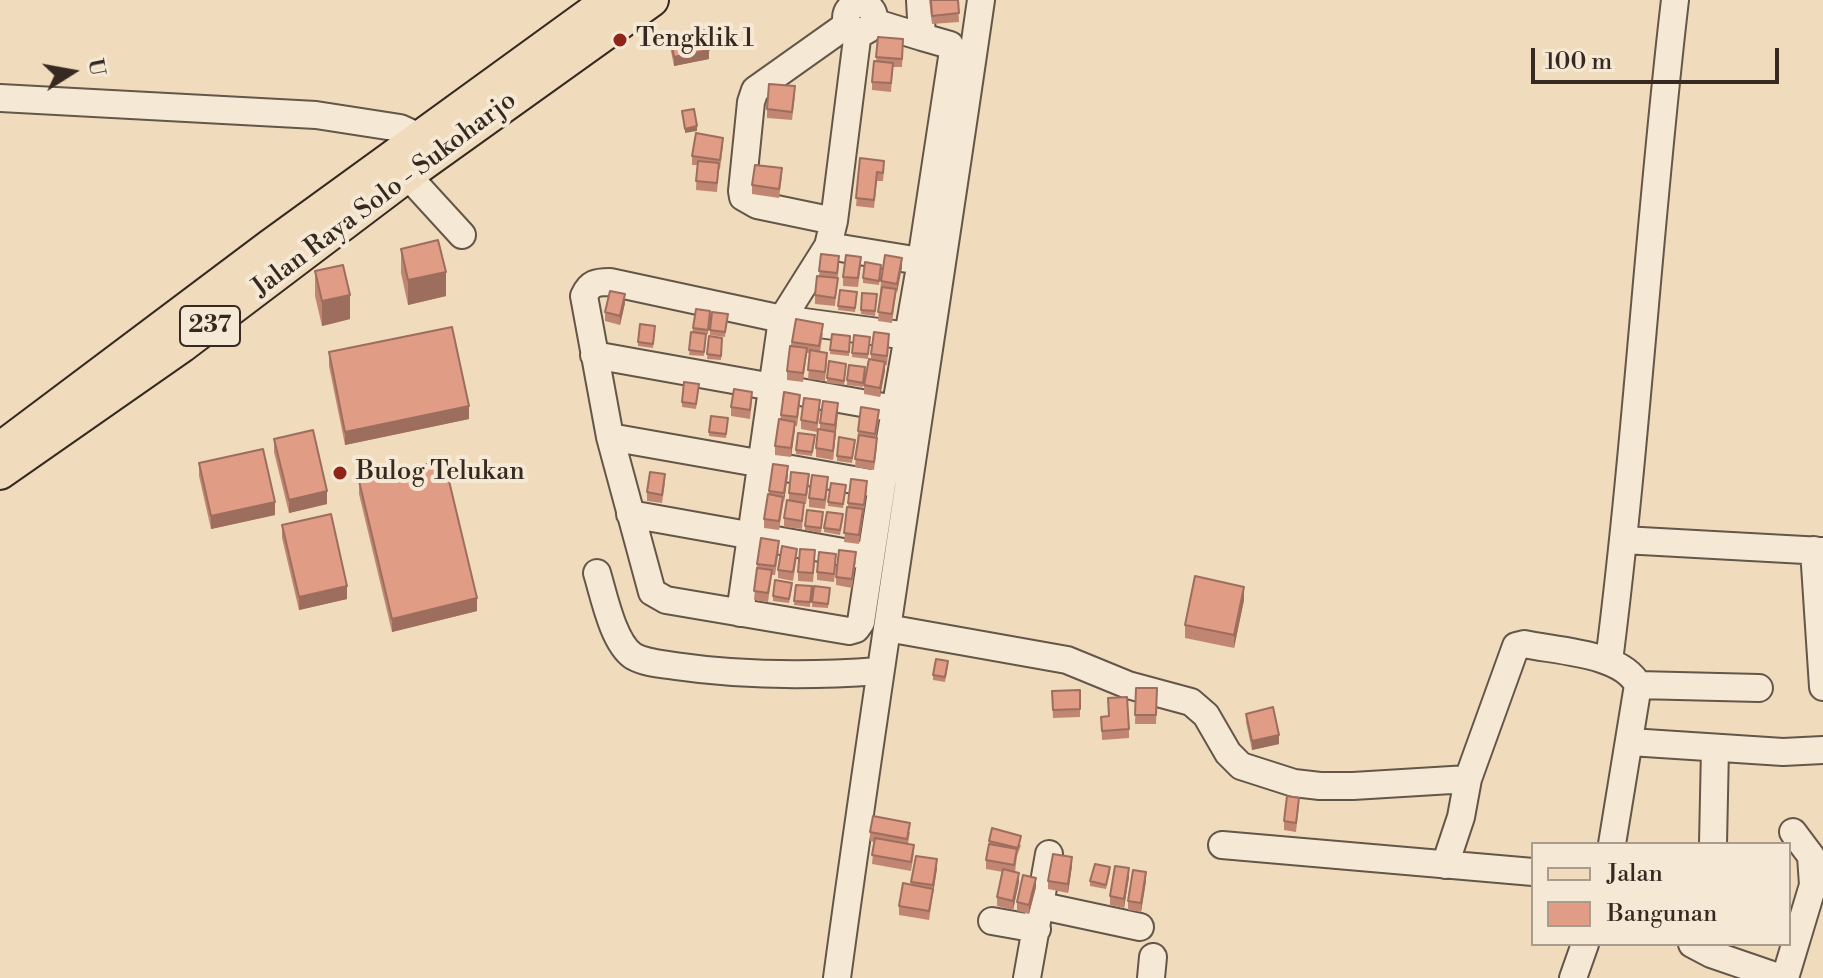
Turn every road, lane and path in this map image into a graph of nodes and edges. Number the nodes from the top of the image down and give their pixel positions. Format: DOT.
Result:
graph roads {
  1 [pos="609,0"];
  2 [pos="652,0"];
  3 [pos="920,0"];
  4 [pos="981,0"];
  5 [pos="1675,0"];
  6 [pos="859,11"];
  7 [pos="922,37"];
  8 [pos="0,98"];
  9 [pos="412,158"];
  10 [pos="831,234"];
  11 [pos="462,235"];
  12 [pos="278,257"];
  13 [pos="921,261"];
  14 [pos="782,319"];
  15 [pos="908,336"];
  16 [pos="594,355"];
  17 [pos="773,389"];
  18 [pos="895,409"];
  19 [pos="610,437"];
  20 [pos="0,449"];
  21 [pos="763,463"];
  22 [pos="0,473"];
  23 [pos="882,485"];
  24 [pos="630,514"];
  25 [pos="752,537"];
  26 [pos="1623,540"];
  27 [pos="1818,551"];
  28 [pos="871,557"];
  29 [pos="597,573"];
  30 [pos="740,613"];
  31 [pos="887,628"];
  32 [pos="1609,661"];
  33 [pos="879,671"];
  34 [pos="1638,685"];
  35 [pos="1823,687"];
  36 [pos="1759,688"];
  37 [pos="1630,742"];
  38 [pos="1715,748"];
  39 [pos="1823,750"];
  40 [pos="1468,779"];
  41 [pos="1793,832"];
  42 [pos="1612,842"];
  43 [pos="1713,842"];
  44 [pos="1222,845"];
  45 [pos="1049,854"];
  46 [pos="1445,865"];
  47 [pos="1531,872"];
  48 [pos="1039,918"];
  49 [pos="992,921"];
  50 [pos="1140,927"];
  51 [pos="1584,946"];
  52 [pos="1705,947"];
  53 [pos="837,978"];
  54 [pos="1027,978"];
  55 [pos="1573,978"];
  56 [pos="1783,978"];
  1 -- 9 [label="main road, Jalan Raya Solo - Sukoharjo / 237"];
  2 -- 9 [label="main road, Jalan Raya Solo - Sukoharjo / 237"];
  3 -- 7 [label="street"];
  4 -- 31 [label="street"];
  5 -- 26 [label="street"];
  6 -- 7 [label="street"];
  6 -- 10 [label="street"];
  6 -- 10 [label="street"];
  7 -- 13 [label="street"];
  8 -- 9 [label="street"];
  9 -- 11 [label="street"];
  9 -- 12 [label="main road, Jalan Raya Solo - Sukoharjo / 237"];
  10 -- 13 [label="street"];
  10 -- 14 [label="street"];
  12 -- 20 [label="main road, Jalan Raya Solo - Sukoharjo / 237"];
  12 -- 22 [label="main road, Jalan Raya Solo - Sukoharjo / 237"];
  13 -- 15 [label="street"];
  14 -- 15 [label="street"];
  14 -- 16 [label="street"];
  14 -- 17 [label="street"];
  15 -- 18 [label="street"];
  16 -- 17 [label="street"];
  16 -- 19 [label="street"];
  17 -- 18 [label="street"];
  17 -- 21 [label="street"];
  18 -- 23 [label="street"];
  19 -- 21 [label="street"];
  19 -- 24 [label="street"];
  21 -- 23 [label="street"];
  21 -- 25 [label="street"];
  23 -- 28 [label="street"];
  24 -- 25 [label="street"];
  24 -- 30 [label="street"];
  25 -- 28 [label="street"];
  25 -- 30 [label="street"];
  26 -- 27 [label="street"];
  26 -- 32 [label="street"];
  27 -- 35 [label="street"];
  28 -- 30 [label="street"];
  29 -- 33 [label="street"];
  31 -- 33 [label="street"];
  31 -- 40 [label="street"];
  32 -- 34 [label="street"];
  32 -- 40 [label="street"];
  33 -- 53 [label="street"];
  34 -- 36 [label="street"];
  34 -- 37 [label="street"];
  37 -- 38 [label="street"];
  37 -- 42 [label="street"];
  38 -- 39 [label="street"];
  38 -- 43 [label="street"];
  40 -- 46 [label="street"];
  41 -- 56 [label="street"];
  44 -- 46 [label="street"];
  45 -- 48 [label="street"];
  46 -- 47 [label="street"];
  48 -- 49 [label="street"];
  48 -- 50 [label="street"];
  48 -- 54 [label="street"];
  51 -- 55 [label="street"];
  52 -- 56 [label="street"];
}
